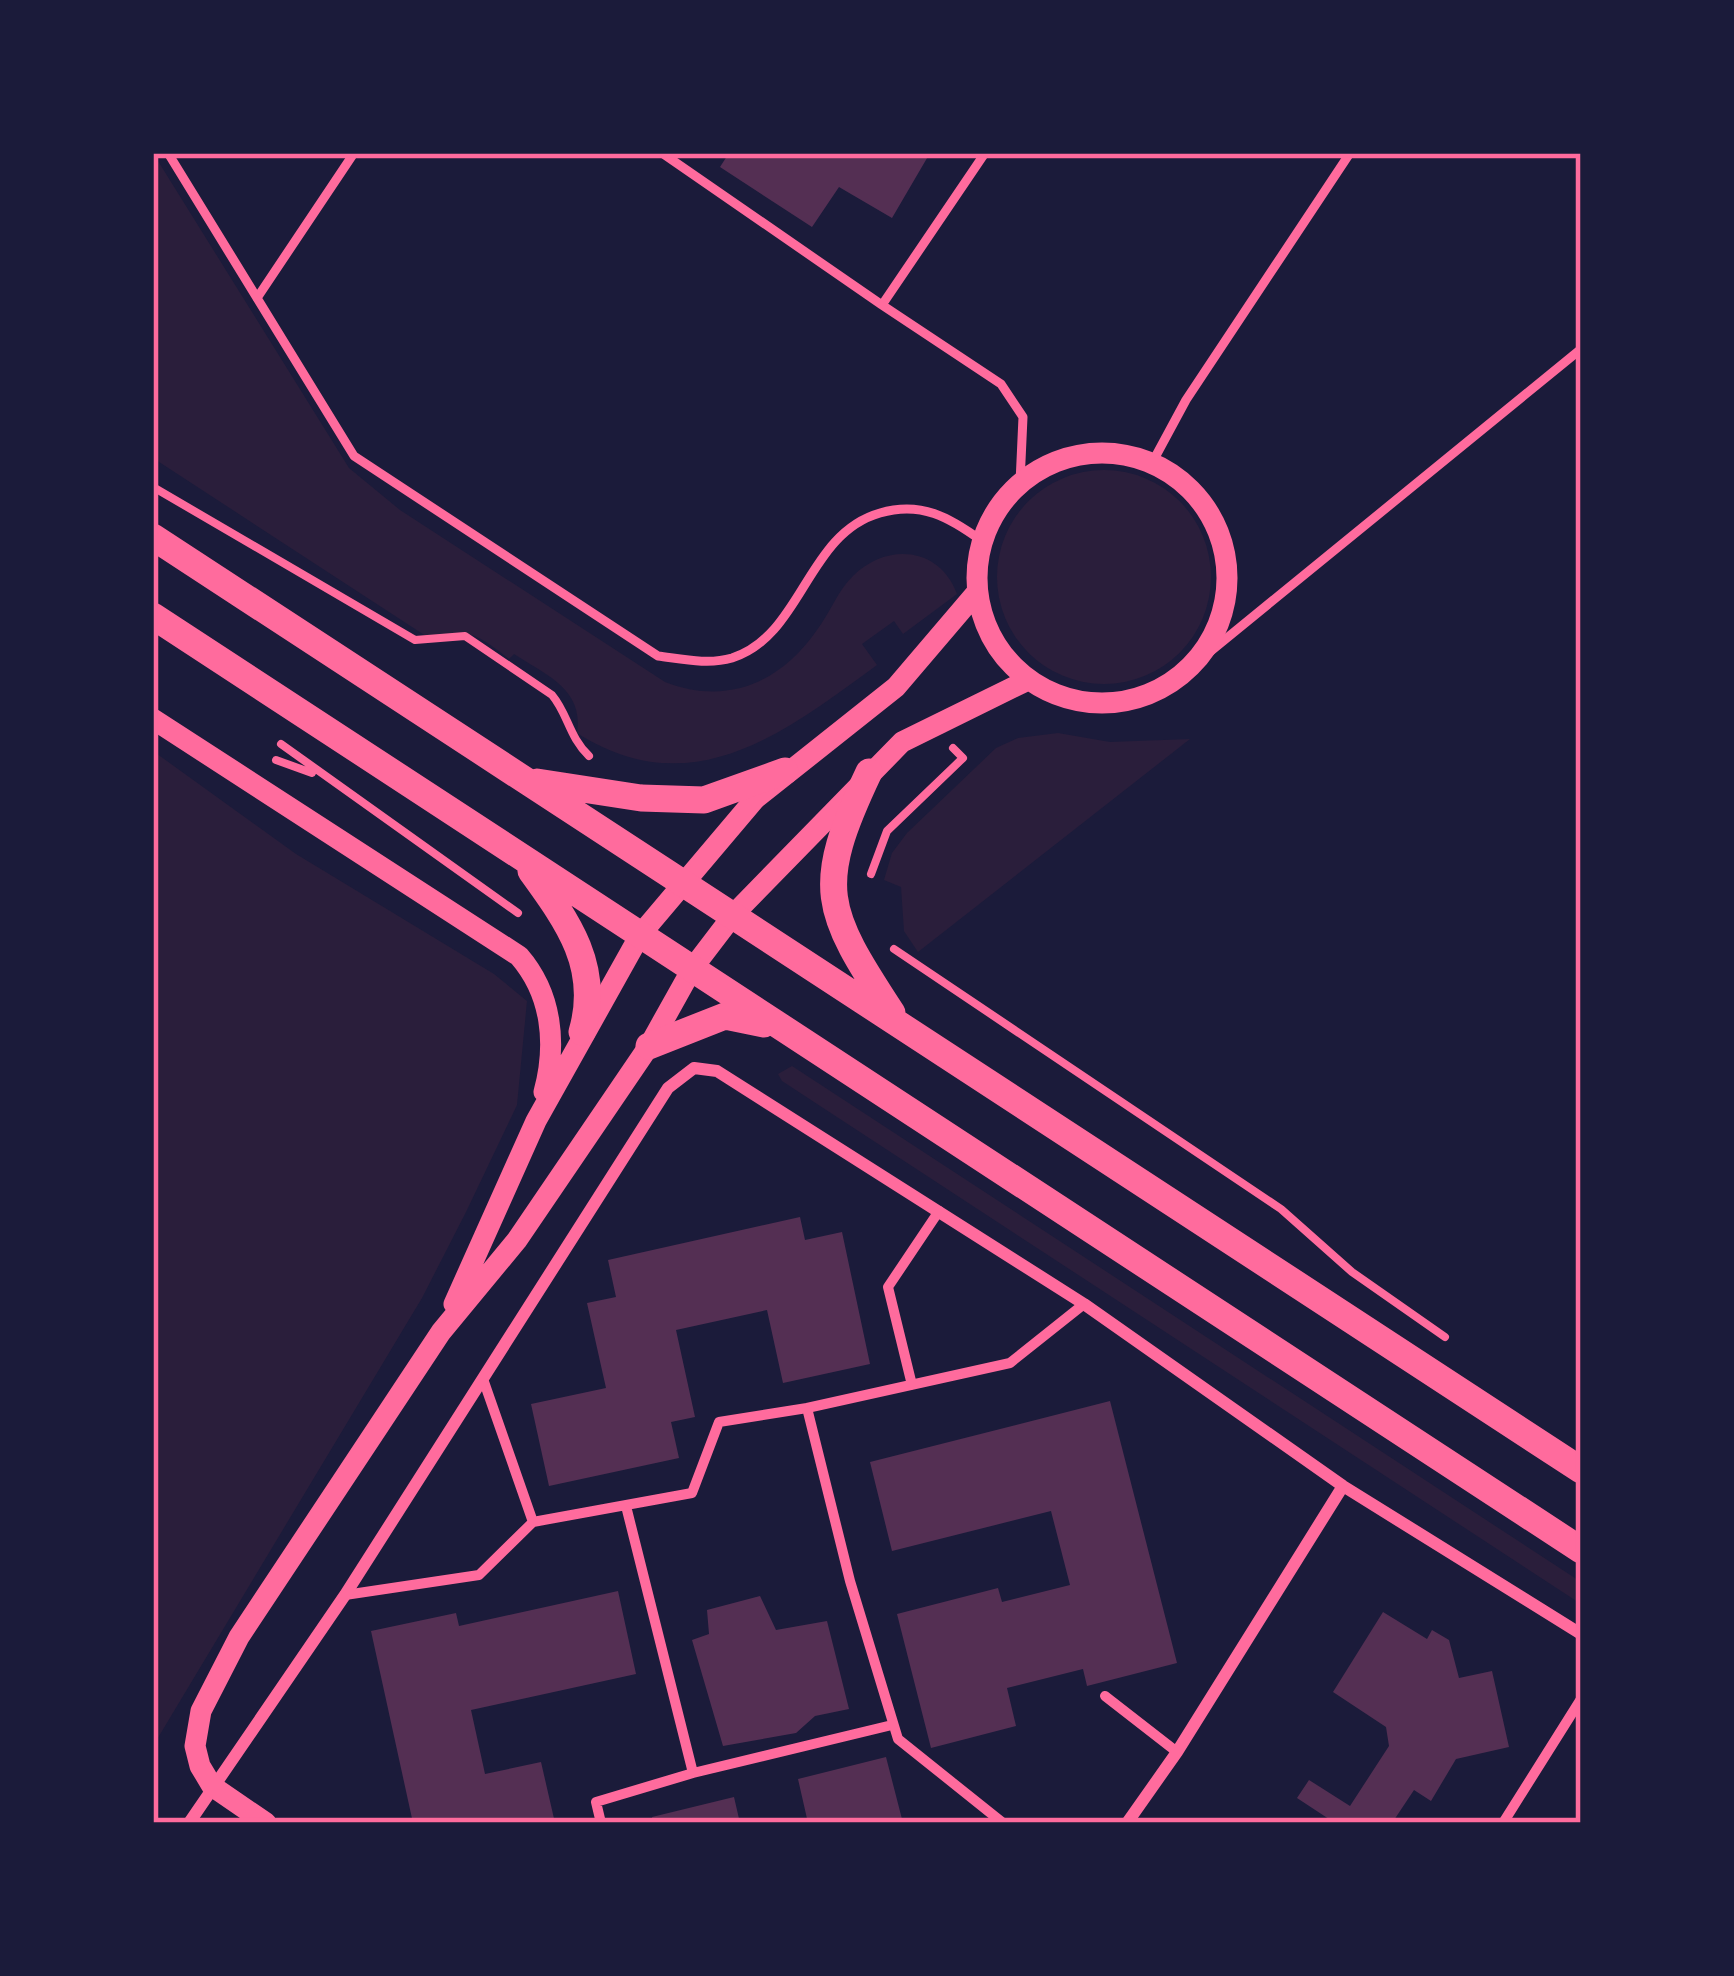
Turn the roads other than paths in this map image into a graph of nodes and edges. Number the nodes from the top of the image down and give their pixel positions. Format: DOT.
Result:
graph roads {
  1 [pos="168,153"];
  2 [pos="354,153"];
  3 [pos="662,153"];
  4 [pos="985,153"];
  5 [pos="1350,153"];
  6 [pos="257,298"];
  7 [pos="882,305"];
  8 [pos="1581,349"];
  9 [pos="1151,463"];
  10 [pos="1020,483"];
  11 [pos="153,537"];
  12 [pos="982,541"];
  13 [pos="977,592"];
  14 [pos="153,616"];
  15 [pos="1184,673"];
  16 [pos="1028,680"];
  17 [pos="153,718"];
  18 [pos="784,771"];
  19 [pos="869,772"];
  20 [pos="521,778"];
  21 [pos="522,857"];
  22 [pos="682,882"];
  23 [pos="734,914"];
  24 [pos="640,935"];
  25 [pos="692,969"];
  26 [pos="901,1027"];
  27 [pos="780,1028"];
  28 [pos="582,1032"];
  29 [pos="649,1046"];
  30 [pos="536,1121"];
  31 [pos="940,1211"];
  32 [pos="1084,1304"];
  33 [pos="441,1332"];
  34 [pos="483,1379"];
  35 [pos="912,1385"];
  36 [pos="807,1408"];
  37 [pos="1581,1470"];
  38 [pos="1342,1486"];
  39 [pos="626,1506"];
  40 [pos="532,1522"];
  41 [pos="1581,1550"];
  42 [pos="345,1595"];
  43 [pos="1581,1634"];
  44 [pos="1105,1696"];
  45 [pos="1581,1699"];
  46 [pos="892,1725"];
  47 [pos="1178,1752"];
  48 [pos="693,1773"];
  49 [pos="212,1786"];
  50 [pos="189,1823"];
  51 [pos="266,1823"];
  52 [pos="601,1823"];
  53 [pos="1003,1823"];
  54 [pos="1127,1823"];
  55 [pos="1503,1823"];
  1 -- 6 [label="lane"];
  2 -- 6 [label="lane"];
  3 -- 7 [label="lane"];
  4 -- 7 [label="lane"];
  5 -- 9 [label="lane"];
  6 -- 12 [label="lane"];
  7 -- 10 [label="lane"];
  8 -- 15 [label="lane"];
  9 -- 10 [label="street"];
  9 -- 15 [label="street"];
  10 -- 12 [label="street"];
  11 -- 20 [label="highway"];
  12 -- 13 [label="street"];
  13 -- 16 [label="street"];
  13 -- 18 [label="street"];
  14 -- 21 [label="highway"];
  15 -- 16 [label="street"];
  16 -- 19 [label="street"];
  17 -- 30 [label="street"];
  18 -- 20 [label="highway"];
  18 -- 22 [label="street"];
  19 -- 23 [label="street"];
  19 -- 26 [label="highway"];
  20 -- 22 [label="highway"];
  21 -- 24 [label="highway"];
  21 -- 28 [label="highway"];
  22 -- 23 [label="highway"];
  22 -- 24 [label="street"];
  23 -- 25 [label="street"];
  23 -- 26 [label="highway"];
  24 -- 25 [label="highway"];
  24 -- 28 [label="street"];
  25 -- 27 [label="highway"];
  25 -- 29 [label="street"];
  26 -- 37 [label="highway"];
  27 -- 29 [label="highway"];
  27 -- 41 [label="highway"];
  28 -- 30 [label="street"];
  29 -- 33 [label="street"];
  30 -- 33 [label="street"];
  31 -- 32 [label="street"];
  31 -- 34 [label="street"];
  31 -- 35 [label="street"];
  32 -- 35 [label="street"];
  32 -- 38 [label="street"];
  33 -- 49 [label="street"];
  34 -- 40 [label="street"];
  34 -- 42 [label="street"];
  35 -- 36 [label="street"];
  36 -- 39 [label="street"];
  36 -- 46 [label="street"];
  38 -- 43 [label="street"];
  38 -- 47 [label="street"];
  39 -- 40 [label="street"];
  39 -- 48 [label="street"];
  40 -- 42 [label="street"];
  42 -- 49 [label="street"];
  44 -- 47 [label="street"];
  45 -- 55 [label="street"];
  46 -- 48 [label="street"];
  46 -- 53 [label="street"];
  47 -- 54 [label="street"];
  48 -- 52 [label="street"];
  49 -- 50 [label="street"];
  49 -- 51 [label="street"];
}
